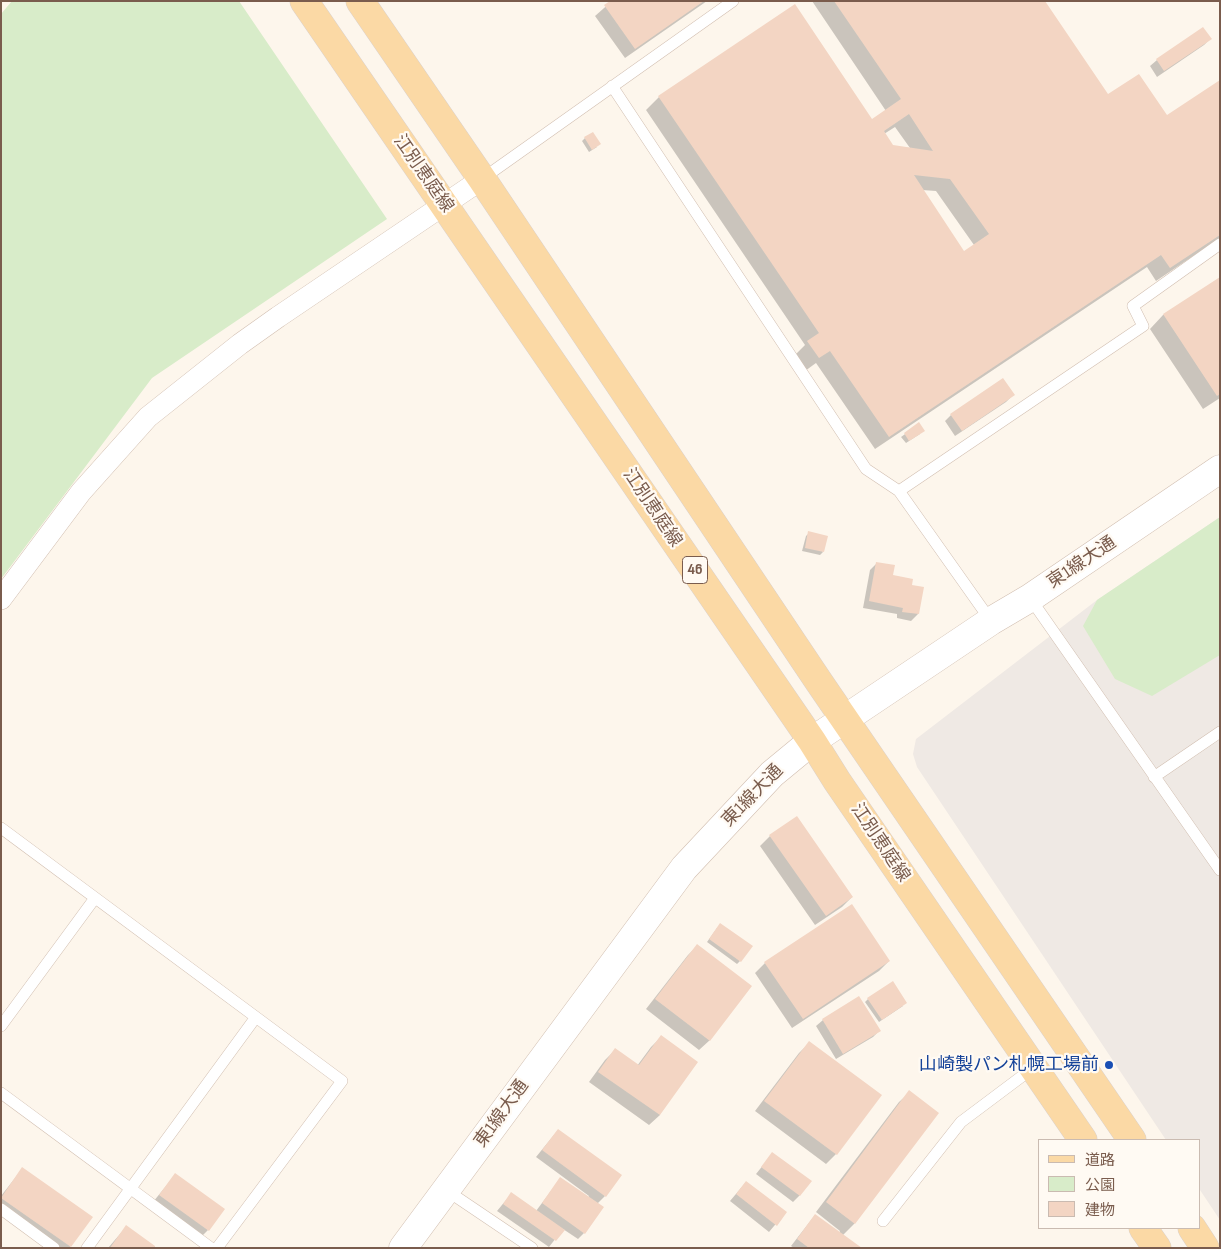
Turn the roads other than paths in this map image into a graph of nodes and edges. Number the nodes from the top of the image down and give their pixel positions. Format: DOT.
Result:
graph roads {
  1 [pos="304,1"];
  2 [pos="360,1"];
  3 [pos="733,1"];
  4 [pos="612,86"];
  5 [pos="482,179"];
  6 [pos="444,204"];
  7 [pos="1220,244"];
  8 [pos="1220,469"];
  9 [pos="899,492"];
  10 [pos="1030,598"];
  11 [pos="1,599"];
  12 [pos="991,621"];
  13 [pos="844,720"];
  14 [pos="1220,732"];
  15 [pos="812,741"];
  16 [pos="1154,777"];
  17 [pos="1,828"];
  18 [pos="1220,870"];
  19 [pos="95,898"];
  20 [pos="256,1017"];
  21 [pos="1,1026"];
  22 [pos="1034,1068"];
  23 [pos="1,1093"];
  24 [pos="1082,1139"];
  25 [pos="1131,1139"];
  26 [pos="131,1188"];
  27 [pos="446,1190"];
  28 [pos="1,1209"];
  29 [pos="883,1221"];
  30 [pos="1145,1229"];
  31 [pos="1193,1229"];
  32 [pos="54,1248"];
  33 [pos="87,1248"];
  34 [pos="211,1248"];
  35 [pos="217,1248"];
  36 [pos="403,1248"];
  37 [pos="532,1248"];
  38 [pos="1157,1248"];
  39 [pos="1206,1248"];
  1 -- 6 [label="main road, 江別恵庭線 / 46"];
  2 -- 5 [label="main road, 46"];
  3 -- 4 [label="lane"];
  4 -- 5 [label="lane"];
  4 -- 9 [label="lane"];
  5 -- 6 [label="street"];
  5 -- 13 [label="main road, 46"];
  6 -- 11 [label="street"];
  6 -- 15 [label="main road, 江別恵庭線 / 46"];
  7 -- 9 [label="lane"];
  8 -- 10 [label="street, 東1線大通"];
  9 -- 12 [label="lane"];
  10 -- 12 [label="street, 東1線大通"];
  10 -- 16 [label="lane"];
  12 -- 13 [label="street, 東1線大通"];
  13 -- 15 [label="street, 東1線大通"];
  13 -- 25 [label="main road, 46"];
  14 -- 16 [label="lane"];
  15 -- 22 [label="main road, 江別恵庭線 / 46"];
  15 -- 27 [label="street, 東1線大通"];
  16 -- 18 [label="lane"];
  17 -- 19 [label="lane"];
  19 -- 20 [label="lane"];
  19 -- 21 [label="lane"];
  20 -- 26 [label="lane"];
  20 -- 35 [label="lane"];
  22 -- 24 [label="main road, 江別恵庭線 / 46"];
  22 -- 29 [label="lane"];
  23 -- 26 [label="lane"];
  26 -- 33 [label="lane"];
  26 -- 34 [label="lane"];
  27 -- 36 [label="street, 東1線大通"];
  27 -- 37 [label="lane"];
  28 -- 32 [label="lane"];
  30 -- 38 [label="main road"];
  31 -- 39 [label="main road"];
}
